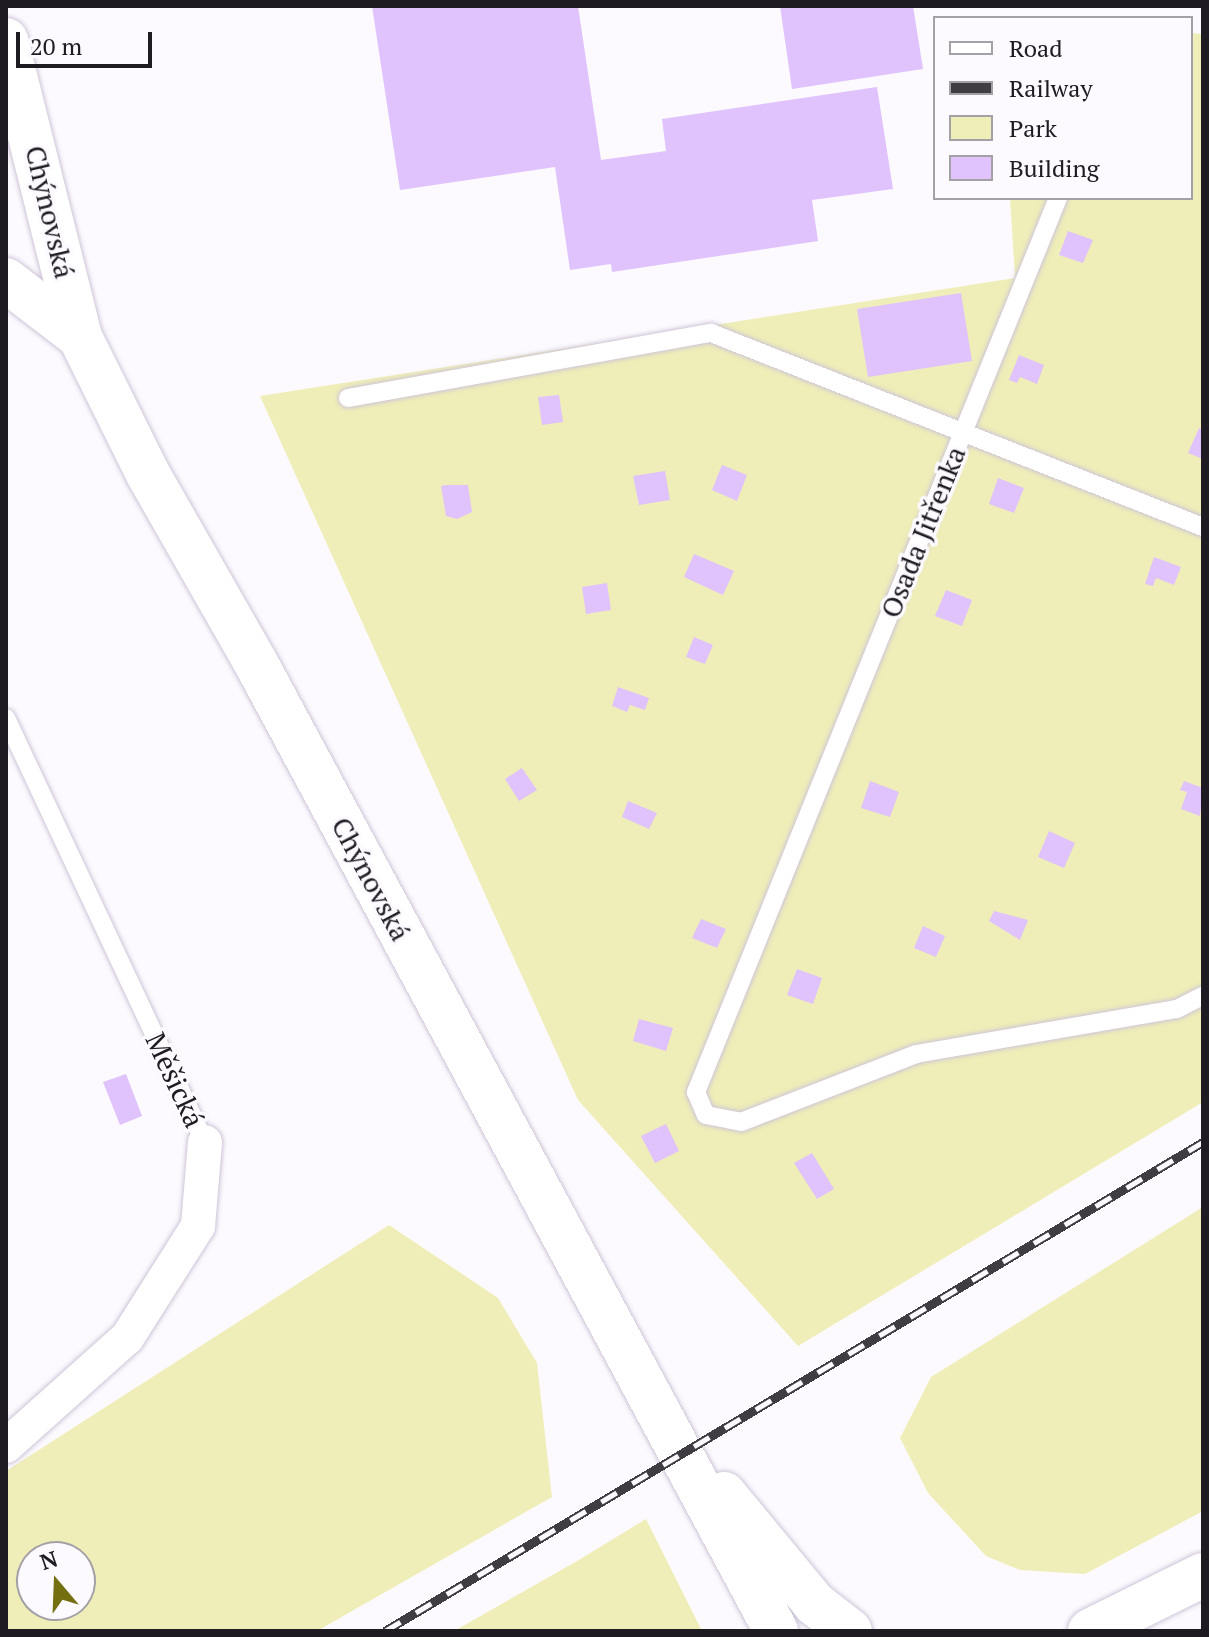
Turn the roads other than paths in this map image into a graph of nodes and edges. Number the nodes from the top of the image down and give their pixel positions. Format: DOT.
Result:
graph roads {
  1 [pos="6,40"];
  2 [pos="1057,200"];
  3 [pos="6,280"];
  4 [pos="80,337"];
  5 [pos="348,398"];
  6 [pos="964,431"];
  7 [pos="1203,527"];
  8 [pos="6,718"];
  9 [pos="1203,996"];
  10 [pos="205,1142"];
  11 [pos="664,1420"];
  12 [pos="6,1446"];
  13 [pos="730,1547"];
  14 [pos="1203,1575"];
  15 [pos="1105,1627"];
  16 [pos="749,1631"];
  17 [pos="776,1631"];
  18 [pos="850,1631"];
  19 [pos="1073,1631"];
  1 -- 4 [label="main road, Chýnovská"];
  2 -- 6 [label="lane"];
  3 -- 4 [label="main road, Chýnovská"];
  4 -- 11 [label="main road, Chýnovská"];
  5 -- 6 [label="lane, Osada Jitřenka"];
  6 -- 7 [label="lane"];
  6 -- 9 [label="lane, Osada Jitřenka"];
  8 -- 10 [label="lane, Měšická"];
  10 -- 12 [label="street, Měšická"];
  11 -- 13 [label="main road"];
  11 -- 18 [label="main road"];
  13 -- 16 [label="main road"];
  13 -- 17 [label="main road"];
  14 -- 15 [label="main road"];
  15 -- 19 [label="main road"];
}
